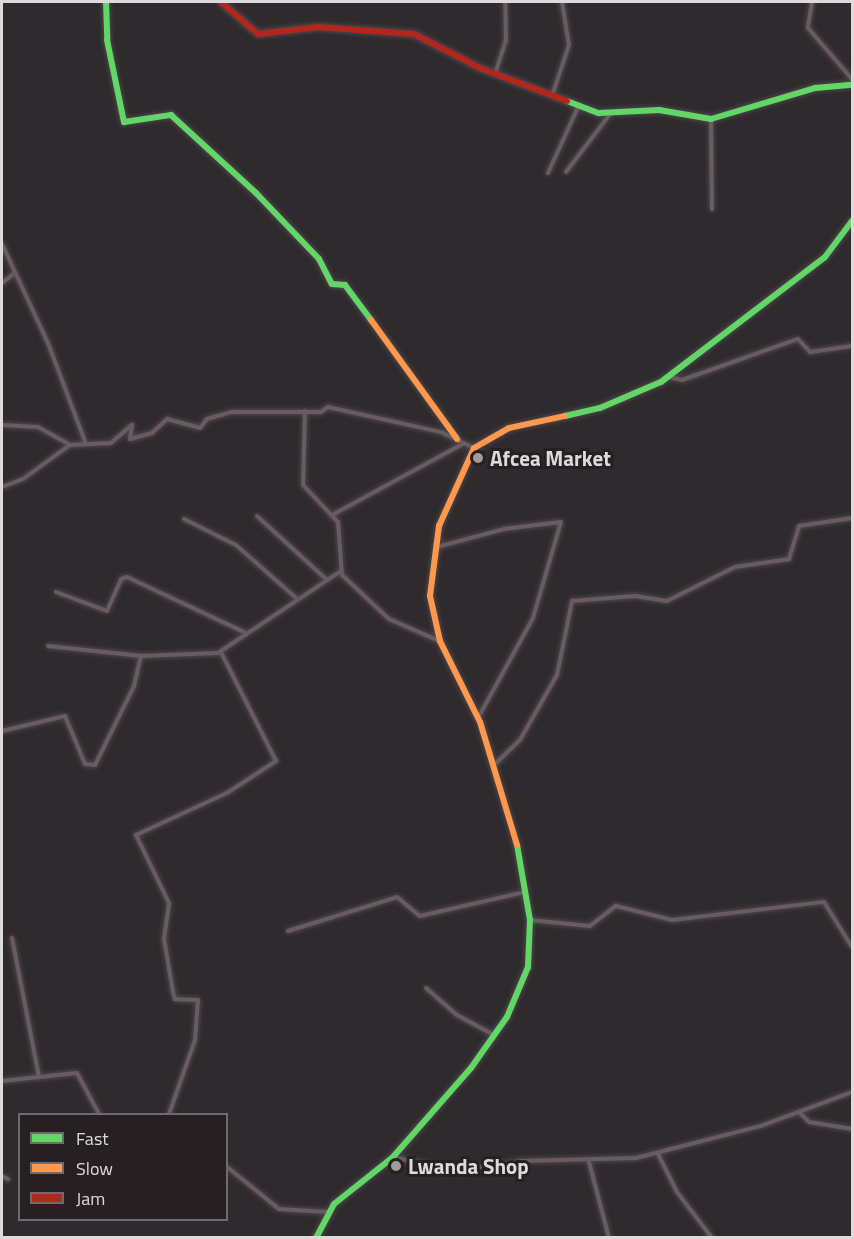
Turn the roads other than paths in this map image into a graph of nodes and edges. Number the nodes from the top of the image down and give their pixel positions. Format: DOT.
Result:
graph roads {
  1 [pos="106,2"];
  2 [pos="221,2"];
  3 [pos="505,2"];
  4 [pos="562,2"];
  5 [pos="813,2"];
  6 [pos="495,74"];
  7 [pos="852,79"];
  8 [pos="852,85"];
  9 [pos="553,93"];
  10 [pos="580,105"];
  11 [pos="610,114"];
  12 [pos="711,119"];
  13 [pos="566,172"];
  14 [pos="548,173"];
  15 [pos="712,209"];
  16 [pos="852,221"];
  17 [pos="2,244"];
  18 [pos="15,273"];
  19 [pos="2,283"];
  20 [pos="852,346"];
  21 [pos="669,377"];
  22 [pos="304,411"];
  23 [pos="2,425"];
  24 [pos="460,441"];
  25 [pos="86,444"];
  26 [pos="70,445"];
  27 [pos="474,448"];
  28 [pos="2,487"];
  29 [pos="334,514"];
  30 [pos="257,516"];
  31 [pos="852,518"];
  32 [pos="184,519"];
  33 [pos="434,549"];
  34 [pos="341,571"];
  35 [pos="326,579"];
  36 [pos="56,592"];
  37 [pos="295,597"];
  38 [pos="245,632"];
  39 [pos="440,641"];
  40 [pos="48,646"];
  41 [pos="221,652"];
  42 [pos="141,656"];
  43 [pos="478,718"];
  44 [pos="2,732"];
  45 [pos="495,764"];
  46 [pos="525,892"];
  47 [pos="530,920"];
  48 [pos="288,931"];
  49 [pos="12,938"];
  50 [pos="851,940"];
  51 [pos="852,947"];
  52 [pos="426,988"];
  53 [pos="494,1035"];
  54 [pos="39,1077"];
  55 [pos="2,1082"];
  56 [pos="852,1092"];
  57 [pos="799,1112"];
  58 [pos="99,1113"];
  59 [pos="169,1113"];
  60 [pos="852,1129"];
  61 [pos="658,1154"];
  62 [pos="393,1157"];
  63 [pos="589,1162"];
  64 [pos="228,1168"];
  65 [pos="2,1176"];
  66 [pos="8,1179"];
  67 [pos="328,1212"];
  68 [pos="316,1238"];
  69 [pos="609,1238"];
  70 [pos="712,1238"];
  1 -- 24 [label="main road"];
  2 -- 6 [label="main road"];
  3 -- 6 [label="street"];
  4 -- 9 [label="street"];
  5 -- 7 [label="street"];
  6 -- 9 [label="main road"];
  8 -- 12 [label="main road"];
  9 -- 10 [label="main road"];
  10 -- 11 [label="main road"];
  10 -- 14 [label="street"];
  11 -- 12 [label="main road"];
  11 -- 13 [label="street"];
  12 -- 15 [label="street"];
  16 -- 21 [label="main road"];
  17 -- 18 [label="street"];
  18 -- 19 [label="street"];
  18 -- 25 [label="street"];
  20 -- 21 [label="street"];
  21 -- 27 [label="main road"];
  22 -- 24 [label="street"];
  22 -- 25 [label="street"];
  22 -- 29 [label="street"];
  23 -- 26 [label="street"];
  24 -- 27 [label="street"];
  24 -- 29 [label="street"];
  25 -- 26 [label="street"];
  26 -- 28 [label="street"];
  27 -- 33 [label="main road"];
  29 -- 34 [label="street"];
  30 -- 35 [label="street"];
  31 -- 45 [label="street"];
  32 -- 37 [label="street"];
  33 -- 39 [label="main road"];
  33 -- 43 [label="street"];
  34 -- 35 [label="street"];
  34 -- 39 [label="street"];
  35 -- 37 [label="street"];
  36 -- 38 [label="street"];
  37 -- 38 [label="street"];
  38 -- 41 [label="street"];
  39 -- 43 [label="main road"];
  40 -- 42 [label="street"];
  41 -- 42 [label="street"];
  41 -- 59 [label="street"];
  42 -- 44 [label="street"];
  43 -- 45 [label="main road"];
  45 -- 46 [label="main road"];
  46 -- 47 [label="main road"];
  46 -- 48 [label="street"];
  47 -- 50 [label="street"];
  47 -- 53 [label="main road"];
  49 -- 54 [label="street"];
  50 -- 51 [label="street"];
  52 -- 53 [label="street"];
  53 -- 62 [label="main road"];
  54 -- 55 [label="street"];
  54 -- 58 [label="street"];
  56 -- 57 [label="street"];
  57 -- 60 [label="street"];
  57 -- 61 [label="street"];
  61 -- 63 [label="street"];
  61 -- 70 [label="street"];
  62 -- 63 [label="street"];
  62 -- 67 [label="main road"];
  63 -- 69 [label="street"];
  64 -- 67 [label="street"];
  65 -- 66 [label="street"];
  67 -- 68 [label="main road"];
}
